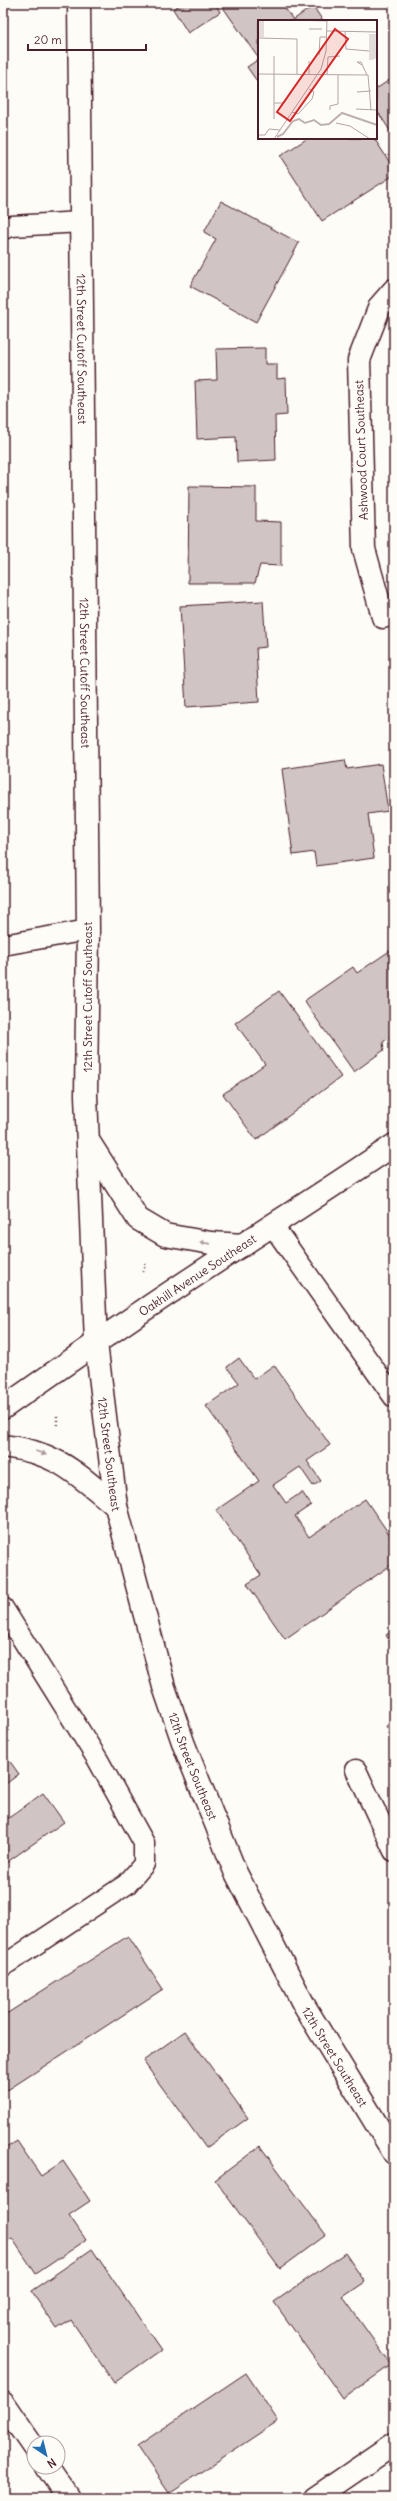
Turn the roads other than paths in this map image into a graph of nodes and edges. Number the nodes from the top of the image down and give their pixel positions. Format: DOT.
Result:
graph roads {
  1 [pos="79,3"];
  2 [pos="81,222"];
  3 [pos="3,229"];
  4 [pos="394,290"];
  5 [pos="383,617"];
  6 [pos="88,930"];
  7 [pos="3,945"];
  8 [pos="89,1142"];
  9 [pos="394,1145"];
  10 [pos="273,1226"];
  11 [pos="244,1245"];
  12 [pos="96,1343"];
  13 [pos="394,1397"];
  14 [pos="3,1408"];
  15 [pos="3,1446"];
  16 [pos="116,1506"];
  17 [pos="3,1608"];
  18 [pos="356,1770"];
  19 [pos="394,1851"];
  20 [pos="3,1966"];
  21 [pos="394,2153"];
  22 [pos="3,2403"];
  23 [pos="26,2436"];
  24 [pos="394,2444"];
  25 [pos="52,2475"];
  26 [pos="68,2498"];
  27 [pos="315,2498"];
  1 -- 2 [label="main road, 12th Street Cutoff Southeast"];
  2 -- 3 [label="lane"];
  2 -- 6 [label="main road, 12th Street Cutoff Southeast"];
  4 -- 5 [label="main road, Ashwood Court Southeast"];
  6 -- 7 [label="lane"];
  6 -- 8 [label="main road, 12th Street Cutoff Southeast"];
  11 -- 8 [label="main road, one-way"];
  8 -- 12 [label="main road, 12th Street Cutoff Southeast"];
  9 -- 10 [label="main road, Oakhill Avenue Southeast"];
  10 -- 11 [label="main road, Oakhill Avenue Southeast"];
  10 -- 13 [label="lane"];
  11 -- 12 [label="main road, Oakhill Avenue Southeast"];
  12 -- 14 [label="main road, Oakhill Avenue Southeast"];
  12 -- 16 [label="main road, 12th Street Southeast"];
  15 -- 16 [label="main road, one-way"];
  16 -- 21 [label="main road, 12th Street Southeast"];
  17 -- 20 [label="lane"];
  18 -- 19 [label="lane"];
  22 -- 23 [label="main road"];
  24 -- 27 [label="main road"];
  25 -- 26 [label="main road"];
}
